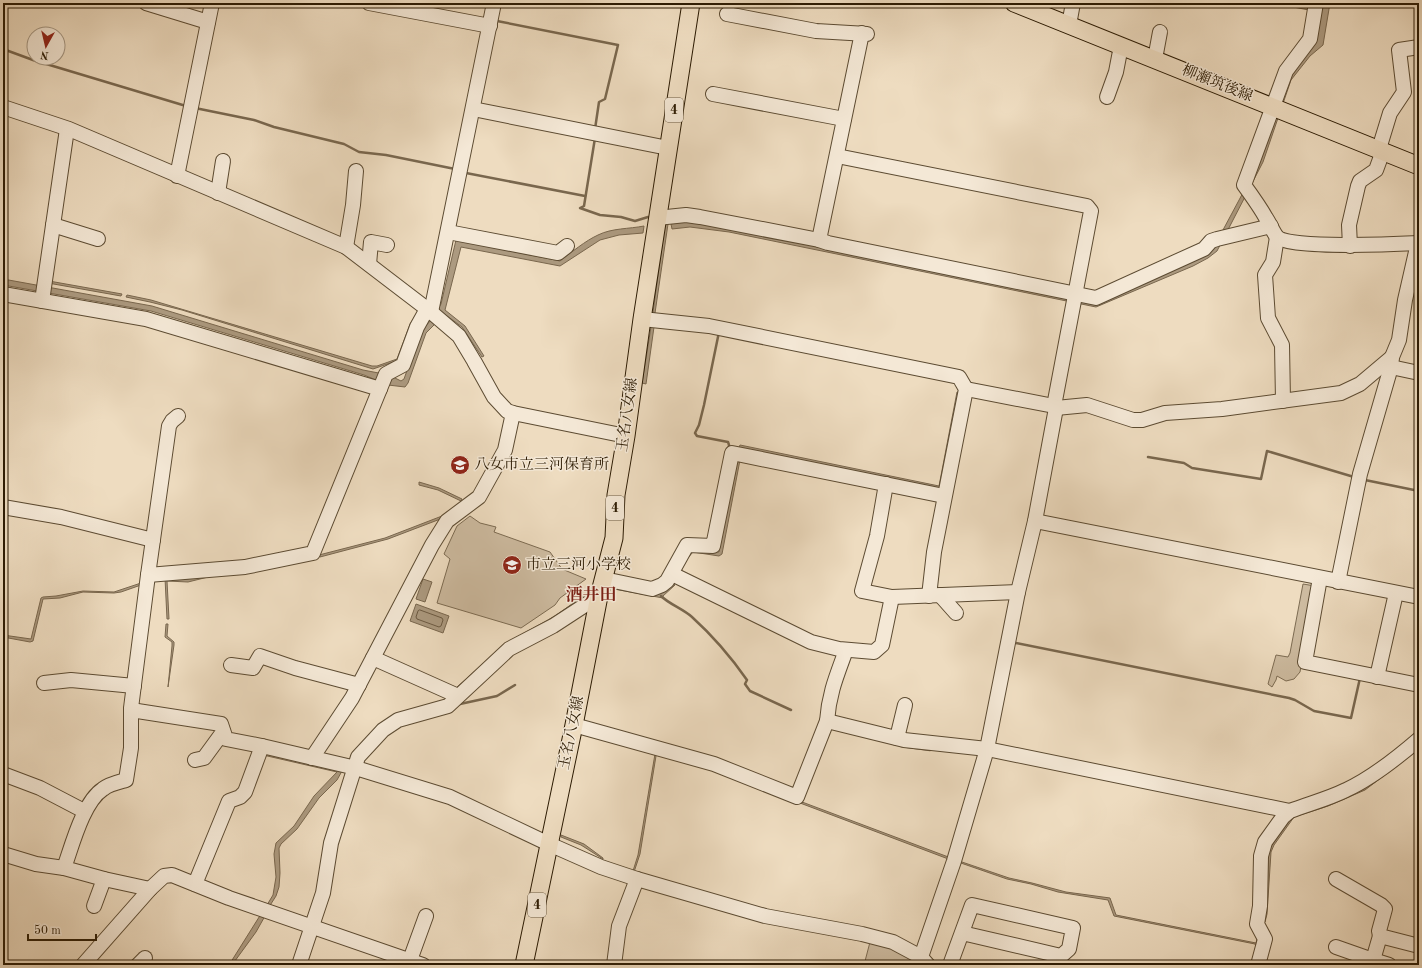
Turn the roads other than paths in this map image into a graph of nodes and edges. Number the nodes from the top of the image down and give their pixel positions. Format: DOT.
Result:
graph roads {
  1 [pos="146,3"];
  2 [pos="212,3"];
  3 [pos="369,3"];
  4 [pos="494,3"];
  5 [pos="691,3"];
  6 [pos="1014,3"];
  7 [pos="1073,3"];
  8 [pos="1316,3"];
  9 [pos="726,14"];
  10 [pos="208,22"];
  11 [pos="1069,25"];
  12 [pos="490,26"];
  13 [pos="1160,32"];
  14 [pos="1121,46"];
  15 [pos="1419,47"];
  16 [pos="1155,60"];
  17 [pos="713,94"];
  18 [pos="1107,97"];
  19 [pos="3,107"];
  20 [pos="1276,108"];
  21 [pos="473,109"];
  22 [pos="844,120"];
  23 [pos="67,129"];
  24 [pos="668,148"];
  25 [pos="1381,150"];
  26 [pos="837,156"];
  27 [pos="223,161"];
  28 [pos="1419,166"];
  29 [pos="356,171"];
  30 [pos="177,176"];
  31 [pos="218,193"];
  32 [pos="657,218"];
  33 [pos="53,225"];
  34 [pos="448,232"];
  35 [pos="1274,232"];
  36 [pos="98,239"];
  37 [pos="819,240"];
  38 [pos="1419,243"];
  39 [pos="387,245"];
  40 [pos="567,246"];
  41 [pos="1350,246"];
  42 [pos="346,247"];
  43 [pos="369,264"];
  44 [pos="43,293"];
  45 [pos="3,294"];
  46 [pos="1074,298"];
  47 [pos="433,314"];
  48 [pos="642,319"];
  49 [pos="1392,362"];
  50 [pos="1419,373"];
  51 [pos="383,382"];
  52 [pos="966,389"];
  53 [pos="1283,401"];
  54 [pos="1055,407"];
  55 [pos="513,413"];
  56 [pos="178,416"];
  57 [pos="626,436"];
  58 [pos="886,484"];
  59 [pos="944,496"];
  60 [pos="3,507"];
  61 [pos="1035,521"];
  62 [pos="153,540"];
  63 [pos="672,574"];
  64 [pos="148,575"];
  65 [pos="1320,578"];
  66 [pos="604,579"];
  67 [pos="1338,582"];
  68 [pos="1018,592"];
  69 [pos="1396,593"];
  70 [pos="599,596"];
  71 [pos="935,596"];
  72 [pos="892,597"];
  73 [pos="1419,598"];
  74 [pos="956,613"];
  75 [pos="846,650"];
  76 [pos="373,658"];
  77 [pos="232,665"];
  78 [pos="1377,677"];
  79 [pos="44,683"];
  80 [pos="359,685"];
  81 [pos="1419,685"];
  82 [pos="134,686"];
  83 [pos="458,696"];
  84 [pos="905,705"];
  85 [pos="131,710"];
  86 [pos="827,721"];
  87 [pos="574,725"];
  88 [pos="223,732"];
  89 [pos="896,738"];
  90 [pos="1419,739"];
  91 [pos="262,746"];
  92 [pos="987,749"];
  93 [pos="312,758"];
  94 [pos="194,760"];
  95 [pos="356,768"];
  96 [pos="3,774"];
  97 [pos="84,811"];
  98 [pos="1290,811"];
  99 [pos="549,844"];
  100 [pos="3,854"];
  101 [pos="64,868"];
  102 [pos="104,879"];
  103 [pos="637,879"];
  104 [pos="1336,879"];
  105 [pos="195,884"];
  106 [pos="150,889"];
  107 [pos="94,906"];
  108 [pos="426,916"];
  109 [pos="311,926"];
  110 [pos="962,933"];
  111 [pos="1380,936"];
  112 [pos="1419,946"];
  113 [pos="1336,947"];
  114 [pos="1357,960"];
  115 [pos="1373,960"];
  116 [pos="924,961"];
  117 [pos="416,963"];
  118 [pos="83,965"];
  119 [pos="299,965"];
  120 [pos="524,965"];
  121 [pos="614,965"];
  122 [pos="950,965"];
  123 [pos="1258,965"];
  124 [pos="1390,965"];
  1 -- 10 [label="street"];
  2 -- 10 [label="street"];
  3 -- 12 [label="street"];
  4 -- 12 [label="street"];
  5 -- 24 [label="main road, 玉名八女線 / 4"];
  6 -- 11 [label="main road, 柳瀬筑後線"];
  7 -- 11 [label="street"];
  8 -- 20 [label="street"];
  9 -- 22 [label="street"];
  10 -- 30 [label="street"];
  11 -- 14 [label="main road, 柳瀬筑後線"];
  12 -- 21 [label="street"];
  13 -- 16 [label="street"];
  14 -- 16 [label="main road, 柳瀬筑後線"];
  14 -- 18 [label="street"];
  15 -- 25 [label="street"];
  16 -- 20 [label="main road, 柳瀬筑後線"];
  17 -- 22 [label="street"];
  19 -- 23 [label="street"];
  20 -- 25 [label="main road, 柳瀬筑後線"];
  20 -- 35 [label="street"];
  21 -- 24 [label="street"];
  21 -- 34 [label="street"];
  22 -- 26 [label="street"];
  23 -- 30 [label="street"];
  23 -- 33 [label="street"];
  24 -- 32 [label="main road, 玉名八女線 / 4"];
  25 -- 28 [label="main road, 柳瀬筑後線"];
  25 -- 41 [label="street"];
  26 -- 37 [label="street"];
  26 -- 46 [label="street"];
  27 -- 31 [label="street"];
  29 -- 42 [label="street"];
  30 -- 31 [label="street"];
  31 -- 42 [label="street"];
  32 -- 37 [label="street"];
  32 -- 48 [label="main road, 玉名八女線 / 4"];
  33 -- 36 [label="street"];
  33 -- 44 [label="street"];
  34 -- 40 [label="street"];
  34 -- 47 [label="street"];
  35 -- 41 [label="street"];
  35 -- 46 [label="street"];
  35 -- 53 [label="street"];
  37 -- 46 [label="street"];
  38 -- 41 [label="street"];
  38 -- 49 [label="street"];
  39 -- 43 [label="street"];
  42 -- 43 [label="street"];
  43 -- 47 [label="street"];
  44 -- 45 [label="street"];
  44 -- 51 [label="street"];
  46 -- 54 [label="street"];
  47 -- 51 [label="street"];
  47 -- 55 [label="street"];
  48 -- 52 [label="street"];
  48 -- 57 [label="main road, 玉名八女線 / 4"];
  49 -- 50 [label="street"];
  49 -- 53 [label="street"];
  49 -- 67 [label="street"];
  51 -- 64 [label="street"];
  52 -- 54 [label="street"];
  52 -- 59 [label="street"];
  53 -- 54 [label="street"];
  54 -- 61 [label="street"];
  55 -- 57 [label="street"];
  55 -- 76 [label="street"];
  56 -- 62 [label="street"];
  57 -- 66 [label="main road, 玉名八女線 / 4"];
  58 -- 59 [label="street"];
  58 -- 63 [label="street"];
  58 -- 72 [label="street"];
  59 -- 71 [label="street"];
  60 -- 62 [label="street"];
  61 -- 65 [label="street"];
  61 -- 68 [label="street"];
  62 -- 64 [label="street"];
  63 -- 66 [label="street"];
  63 -- 75 [label="street"];
  64 -- 82 [label="street"];
  65 -- 67 [label="street"];
  65 -- 78 [label="street"];
  66 -- 70 [label="main road, 玉名八女線 / 4"];
  67 -- 69 [label="street"];
  68 -- 71 [label="street"];
  68 -- 92 [label="street"];
  69 -- 73 [label="street"];
  69 -- 78 [label="street"];
  70 -- 83 [label="street"];
  70 -- 87 [label="main road, 玉名八女線 / 4"];
  71 -- 72 [label="street"];
  71 -- 74 [label="street"];
  72 -- 75 [label="street"];
  75 -- 86 [label="street"];
  76 -- 80 [label="street"];
  76 -- 83 [label="street"];
  77 -- 80 [label="street"];
  78 -- 81 [label="street"];
  79 -- 82 [label="street"];
  80 -- 93 [label="street"];
  82 -- 85 [label="street"];
  83 -- 95 [label="street"];
  84 -- 89 [label="street"];
  85 -- 88 [label="street"];
  85 -- 97 [label="street"];
  86 -- 87 [label="street"];
  86 -- 89 [label="street"];
  87 -- 99 [label="main road, 玉名八女線 / 4"];
  88 -- 91 [label="street"];
  88 -- 94 [label="street"];
  89 -- 92 [label="street"];
  90 -- 98 [label="street"];
  91 -- 93 [label="street"];
  91 -- 105 [label="street"];
  92 -- 98 [label="street"];
  92 -- 116 [label="street"];
  93 -- 95 [label="street"];
  95 -- 99 [label="street"];
  95 -- 109 [label="street"];
  96 -- 97 [label="street"];
  97 -- 101 [label="street"];
  98 -- 123 [label="street"];
  99 -- 103 [label="street"];
  99 -- 120 [label="main road, 玉名八女線 / 4"];
  100 -- 101 [label="street"];
  101 -- 102 [label="street"];
  102 -- 106 [label="street"];
  102 -- 107 [label="street"];
  103 -- 116 [label="street"];
  103 -- 121 [label="street"];
  104 -- 111 [label="street"];
  105 -- 106 [label="street"];
  105 -- 109 [label="street"];
  106 -- 118 [label="street"];
  108 -- 117 [label="street"];
  109 -- 117 [label="street"];
  109 -- 119 [label="street"];
  110 -- 110 [label="street"];
  110 -- 122 [label="street"];
  111 -- 112 [label="street"];
  111 -- 115 [label="street"];
  113 -- 114 [label="street"];
  114 -- 115 [label="street"];
  115 -- 124 [label="street"];
}
